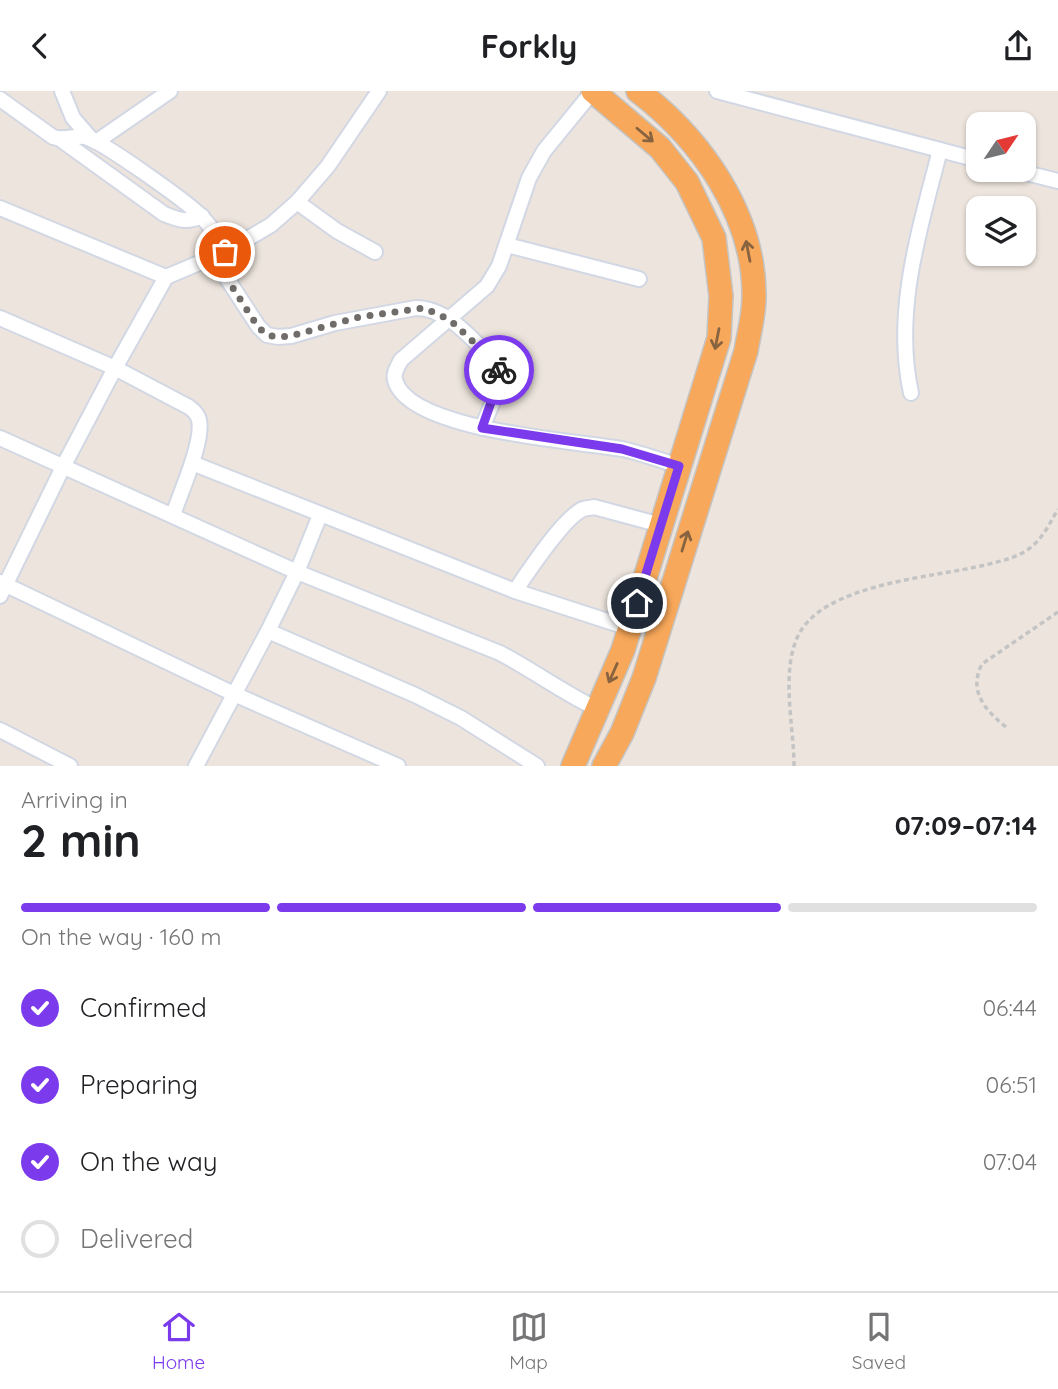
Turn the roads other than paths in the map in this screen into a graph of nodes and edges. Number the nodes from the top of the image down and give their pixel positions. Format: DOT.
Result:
graph roads {
  1 [pos="62,91"];
  2 [pos="170,91"];
  3 [pos="379,91"];
  4 [pos="593,91"];
  5 [pos="638,91"];
  6 [pos="717,91"];
  7 [pos="0,100"];
  8 [pos="61,139"];
  9 [pos="94,141"];
  10 [pos="940,151"];
  11 [pos="966,157"];
  12 [pos="1036,176"];
  13 [pos="1058,181"];
  14 [pos="297,202"];
  15 [pos="0,208"];
  16 [pos="202,216"];
  17 [pos="507,245"];
  18 [pos="375,252"];
  19 [pos="219,254"];
  20 [pos="166,277"];
  21 [pos="639,279"];
  22 [pos="0,319"];
  23 [pos="450,320"];
  24 [pos="115,368"];
  25 [pos="911,393"];
  26 [pos="482,428"];
  27 [pos="0,438"];
  28 [pos="192,463"];
  29 [pos="64,465"];
  30 [pos="679,466"];
  31 [pos="173,515"];
  32 [pos="320,515"];
  33 [pos="661,525"];
  34 [pos="297,572"];
  35 [pos="2,588"];
  36 [pos="515,591"];
  37 [pos="629,628"];
  38 [pos="268,631"];
  39 [pos="234,694"];
  40 [pos="597,709"];
  41 [pos="0,730"];
  42 [pos="70,766"];
  43 [pos="196,766"];
  44 [pos="398,766"];
  45 [pos="537,766"];
  46 [pos="573,766"];
  47 [pos="604,766"];
  1 -- 9 [label="street"];
  2 -- 9 [label="street"];
  3 -- 14 [label="street"];
  4 -- 17 [label="street"];
  4 -- 30 [label="highway, one-way"];
  47 -- 5 [label="highway, one-way"];
  6 -- 10 [label="street"];
  7 -- 8 [label="street"];
  8 -- 9 [label="street"];
  8 -- 16 [label="street"];
  9 -- 16 [label="street"];
  10 -- 11 [label="street"];
  10 -- 25 [label="street"];
  12 -- 13 [label="street"];
  14 -- 18 [label="street"];
  14 -- 19 [label="street"];
  15 -- 20 [label="street"];
  16 -- 19 [label="street"];
  17 -- 21 [label="street"];
  17 -- 23 [label="street"];
  19 -- 20 [label="street"];
  19 -- 23 [label="street"];
  20 -- 24 [label="street"];
  22 -- 24 [label="street"];
  23 -- 26 [label="street"];
  23 -- 26 [label="street"];
  24 -- 28 [label="street"];
  24 -- 29 [label="street"];
  26 -- 30 [label="street"];
  27 -- 29 [label="street"];
  28 -- 31 [label="street"];
  28 -- 32 [label="street"];
  29 -- 31 [label="street"];
  29 -- 35 [label="street"];
  30 -- 33 [label="highway"];
  31 -- 34 [label="street"];
  32 -- 34 [label="street"];
  32 -- 36 [label="street"];
  33 -- 36 [label="street"];
  33 -- 37 [label="highway"];
  34 -- 38 [label="street"];
  34 -- 40 [label="street"];
  35 -- 39 [label="street"];
  36 -- 37 [label="street"];
  37 -- 40 [label="highway, one-way"];
  38 -- 39 [label="street"];
  38 -- 45 [label="street"];
  39 -- 43 [label="street"];
  39 -- 44 [label="street"];
  40 -- 46 [label="highway"];
  41 -- 42 [label="street"];
}
